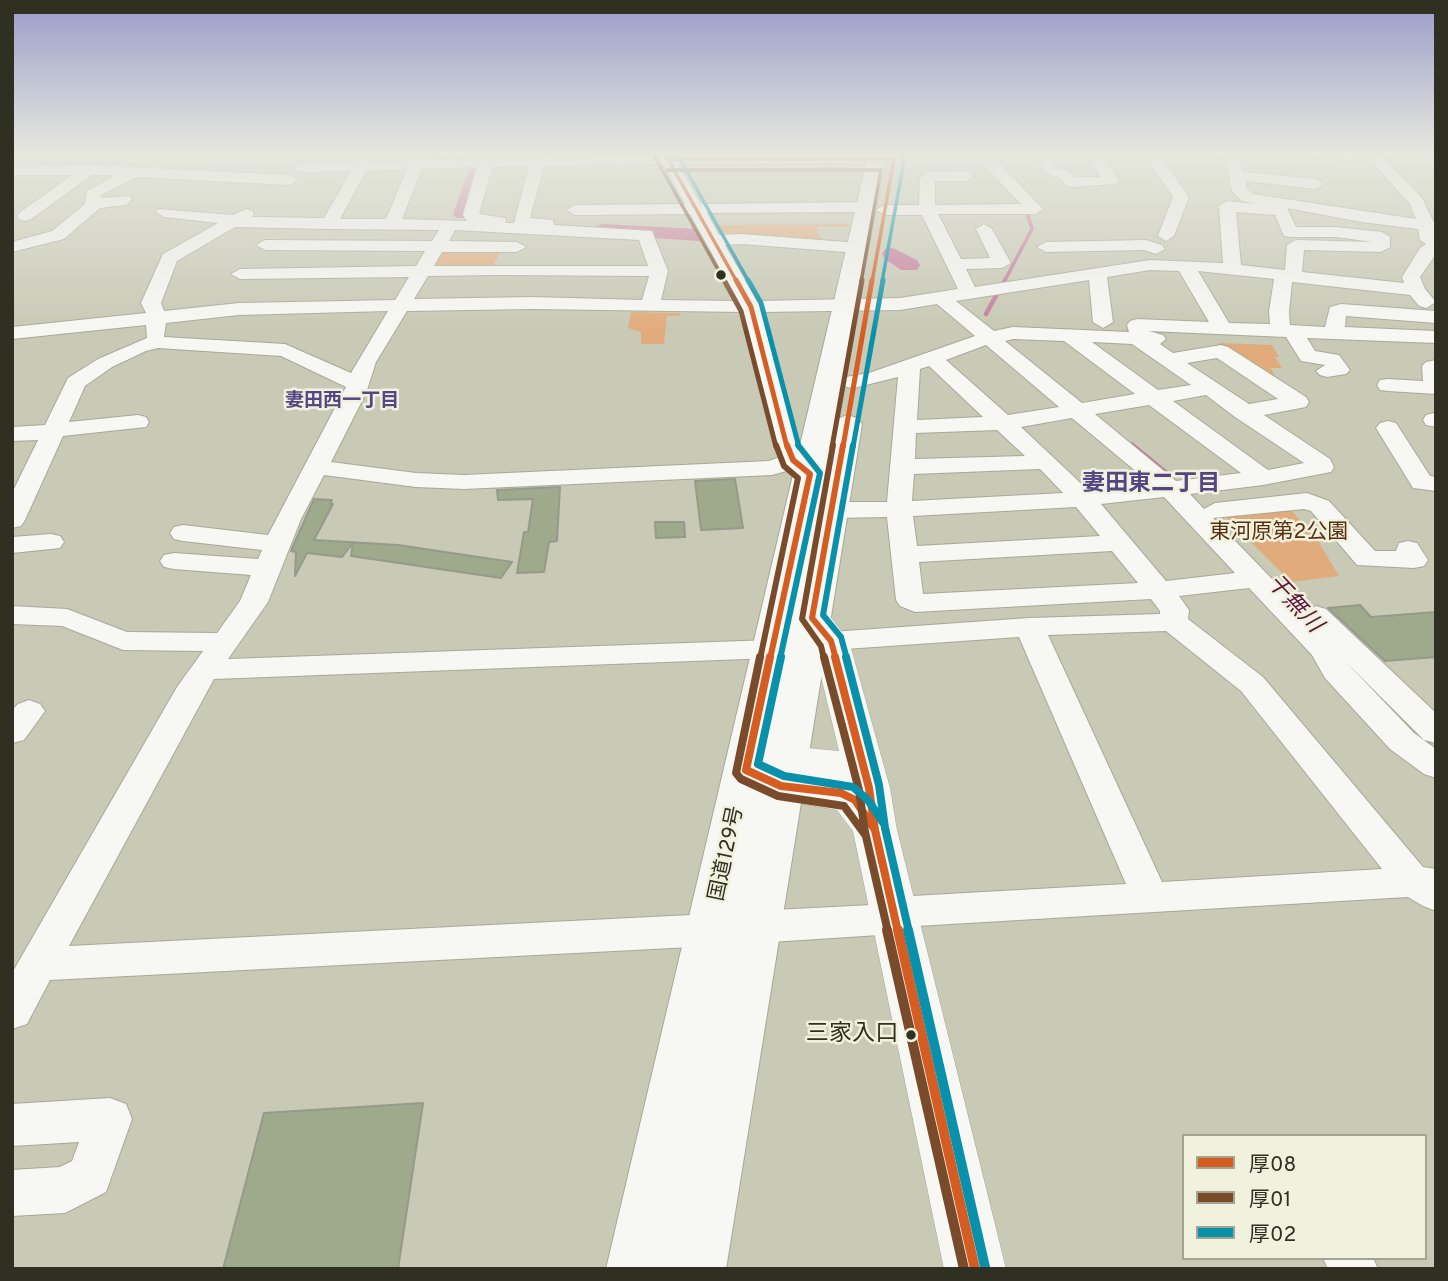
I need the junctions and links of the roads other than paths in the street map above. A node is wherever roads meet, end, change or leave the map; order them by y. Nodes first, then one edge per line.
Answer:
1 (928, 211) edge
2 (1281, 211) edge
3 (32, 212) edge
4 (86, 212) edge
5 (164, 212) dead end
6 (252, 212) edge
7 (336, 212) edge
8 (397, 212) edge
9 (467, 212) edge
10 (524, 212) edge
11 (571, 212) edge
12 (578, 212) edge
13 (697, 212) edge
14 (875, 212) edge
15 (875, 212) edge
16 (1173, 212) edge
17 (1227, 212) edge
18 (1286, 212) edge
19 (1337, 212) edge
20 (1301, 214) dead end
21 (25, 216) dead end
22 (465, 220) junction
23 (232, 221) junction
24 (521, 222) junction
25 (288, 223) junction
26 (329, 224) junction
27 (392, 224) junction
28 (1432, 226) edge
29 (655, 229) dead end
30 (936, 229) junction
31 (1096, 240) junction
32 (714, 241) junction
33 (1156, 244) junction
34 (265, 245) junction
35 (437, 246) junction
36 (1434, 246) edge
37 (12, 247) edge
38 (507, 247) junction
39 (1045, 247) dead end
40 (859, 248) junction
41 (653, 249) junction
42 (954, 264) junction
43 (1185, 265) junction
44 (1415, 267) junction
45 (1232, 269) junction
46 (496, 270) junction
47 (421, 271) junction
48 (659, 271) junction
49 (1097, 272) junction
50 (1436, 272) edge
51 (240, 274) junction
52 (1288, 276) junction
53 (1037, 282) junction
54 (1416, 290) junction
55 (955, 296) junction
56 (402, 304) junction
57 (857, 305) junction
58 (1040, 305) dead end
59 (650, 306) junction
60 (751, 307) junction
61 (239, 309) junction
62 (1436, 315) edge
63 (1103, 322) dead end
64 (1223, 328) junction
65 (1287, 331) junction
66 (12, 332) edge
67 (156, 332) junction
68 (1334, 332) junction
69 (1069, 335) junction
70 (997, 336) junction
71 (1436, 337) edge
72 (1145, 338) junction
73 (12, 342) edge
74 (1168, 360) junction
75 (921, 362) junction
76 (1335, 372) dead end
77 (1278, 374) dead end
78 (854, 382) junction
79 (357, 384) junction
80 (1209, 388) junction
81 (1291, 397) junction
82 (1153, 398) junction
83 (1086, 409) junction
84 (1243, 412) junction
85 (138, 422) dead end
86 (1002, 423) junction
87 (906, 427) junction
88 (1388, 428) dead end
89 (53, 431) junction
90 (12, 434) edge
91 (1046, 461) junction
92 (316, 467) junction
93 (801, 467) junction
94 (903, 467) junction
95 (22, 476) edge
96 (1263, 478) junction
97 (1436, 484) edge
98 (1181, 488) junction
99 (1083, 499) junction
100 (899, 509) junction
101 (831, 510) junction
102 (14, 511) edge
103 (1215, 511) junction
104 (183, 533) dead end
105 (51, 542) dead end
106 (1119, 543) junction
107 (12, 545) edge
108 (905, 555) junction
109 (272, 556) junction
110 (1414, 559) dead end
111 (174, 561) dead end
112 (1255, 579) junction
113 (1159, 590) junction
114 (12, 615) edge
115 (1173, 622) junction
116 (1028, 627) junction
117 (822, 629) junction
118 (227, 642) junction
119 (772, 649) junction
120 (203, 670) junction
121 (1436, 733) edge
122 (1436, 766) edge
123 (771, 772) junction
124 (872, 809) junction
125 (1428, 886) edge
126 (1151, 898) junction
127 (895, 919) junction
128 (733, 929) junction
129 (39, 964) junction
130 (12, 1011) edge
131 (12, 1125) edge
132 (12, 1193) edge
133 (638, 1269) edge
134 (694, 1269) edge
135 (975, 1269) edge

1 - 30 street
2 - 52 street
3 - 21 street
4 - 37 street
5 - 23 street
6 - 23 street
7 - 26 street
8 - 27 street
9 - 22 street
10 - 24 street
11 - 24 street
12 - 29 street
13 - 32 street
14 - 40 highway, 国道129号
15 - 57 highway, 国道129号
16 - 33 street
17 - 45 street
18 - 20 street
19 - 28 street
22 - 24 street
22 - 27 street
22 - 35 street
22 - 41 street
23 - 25 street
23 - 67 street
25 - 26 street
25 - 34 street
26 - 27 street
28 - 36 street
30 - 42 street
30 - 42 street
31 - 33 street
31 - 33 street
31 - 39 street
32 - 40 street
32 - 60 street
34 - 35 street
34 - 51 street
35 - 38 street
35 - 47 street
36 - 44 street
38 - 41 street
38 - 46 street
40 - 57 highway, 国道129号
41 - 48 street
42 - 55 street
43 - 45 street
43 - 49 street
43 - 64 street
44 - 50 street
44 - 54 street
45 - 52 street
46 - 47 street
46 - 48 street
47 - 51 street
47 - 56 street
48 - 59 street
49 - 53 street
49 - 63 street
51 - 61 street
52 - 54 street
52 - 65 street
53 - 55 street
53 - 58 street
54 - 62 street
55 - 57 street
55 - 70 street
56 - 59 street
56 - 61 street
56 - 79 street
57 - 60 street
57 - 78 highway, 国道129号
57 - 93 highway, 国道129号
59 - 60 street
60 - 93 street
61 - 67 street
62 - 68 street
64 - 65 street
64 - 72 street
65 - 68 street
65 - 76 street
66 - 67 street
67 - 73 street
67 - 79 street
67 - 89 street
68 - 71 street
69 - 70 street
69 - 72 street
69 - 82 street
70 - 75 street
70 - 83 street
72 - 74 street
74 - 80 street
74 - 81 street
75 - 78 street
75 - 86 street
75 - 87 street
77 - 81 street
78 - 101 highway, 国道129号
79 - 92 street
80 - 82 street
80 - 84 street
81 - 84 street
82 - 83 street
82 - 96 street
83 - 86 street
83 - 98 street
84 - 96 street
85 - 89 street
86 - 87 street
86 - 91 street
87 - 94 street
88 - 97 street
89 - 90 street
89 - 95 street
91 - 94 street
91 - 99 street
92 - 93 street
92 - 109 street
93 - 119 highway, 国道129号
94 - 100 street
95 - 102 street
96 - 98 street
98 - 99 street
98 - 103 street
98 - 112 street
99 - 100 street
99 - 106 street
100 - 101 street
100 - 108 street
101 - 117 highway, 国道129号
103 - 110 street
103 - 121 street
104 - 109 street
105 - 107 street
106 - 108 street
106 - 113 street
108 - 113 street
109 - 111 street
109 - 118 street
112 - 113 street
112 - 122 street
113 - 115 street
114 - 118 street
115 - 116 street
115 - 125 street
116 - 117 street
116 - 126 street
117 - 123 highway, 国道129号
117 - 124 main road
118 - 120 street
119 - 120 street
119 - 123 highway, 国道129号
120 - 129 street
123 - 124 main road
123 - 128 highway, 国道129号
124 - 127 main road
125 - 126 street
126 - 127 street
127 - 128 street
127 - 135 main road
128 - 129 street
128 - 133 highway, 国道129号
128 - 134 highway, 国道129号
129 - 130 street
131 - 132 street

